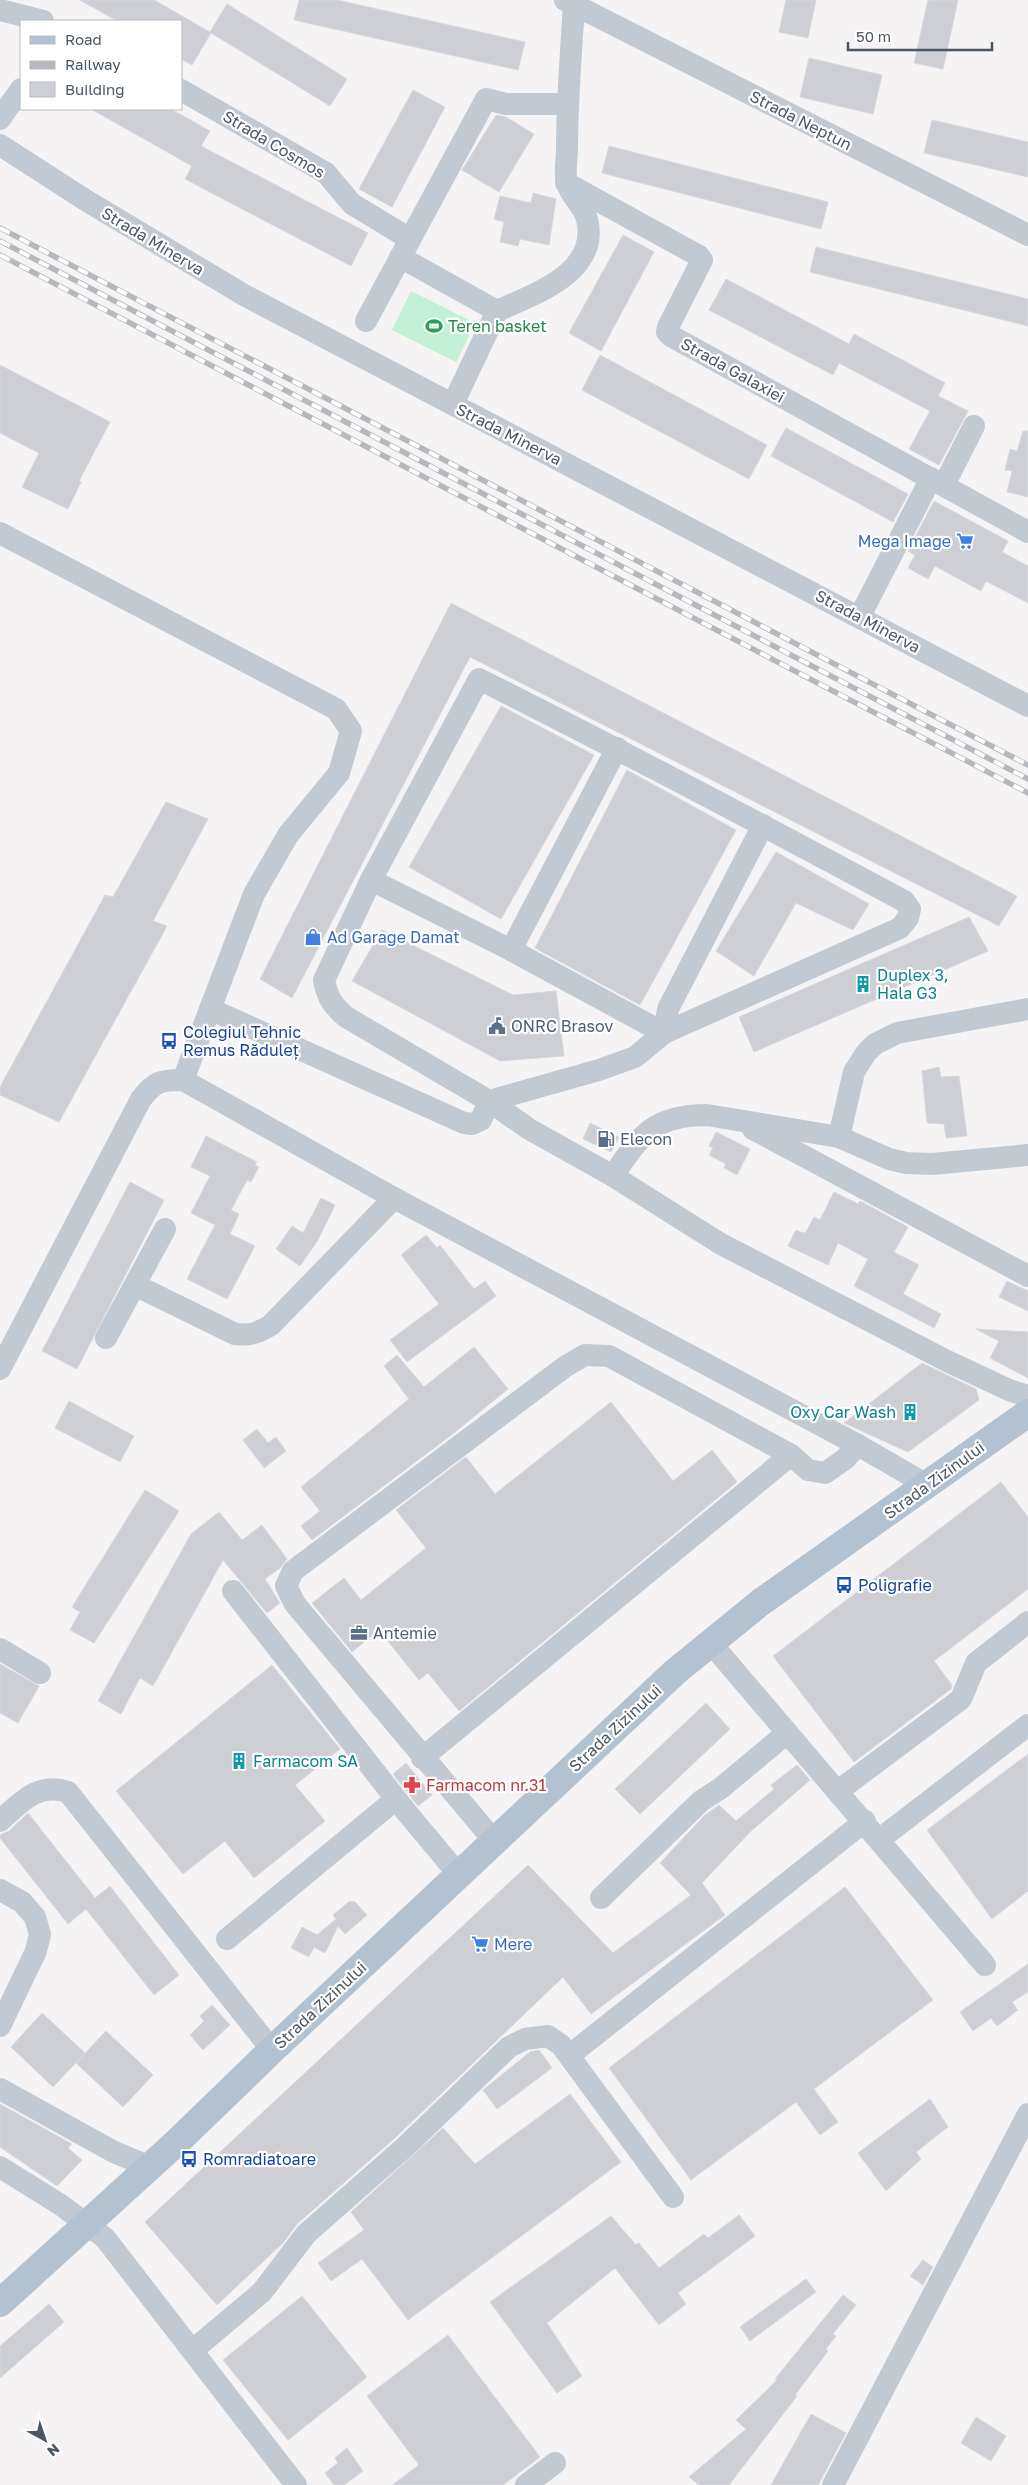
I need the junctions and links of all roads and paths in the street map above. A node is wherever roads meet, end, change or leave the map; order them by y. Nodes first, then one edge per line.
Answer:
1 (569, 2) edge
2 (0, 10) edge
3 (41, 13) edge
4 (20, 90) edge
5 (182, 91) edge
6 (567, 104) junction
7 (0, 119) edge
8 (0, 145) edge
9 (566, 183) junction
10 (1028, 235) edge
11 (405, 248) junction
12 (497, 311) junction
13 (366, 321) dead end
14 (453, 404) junction
15 (974, 426) dead end
16 (938, 481) junction
17 (1028, 532) edge
18 (0, 533) edge
19 (860, 616) junction
20 (1028, 706) edge
21 (616, 748) junction
22 (763, 825) junction
23 (371, 880) junction
24 (510, 950) junction
25 (210, 1009) junction
26 (1028, 1009) edge
27 (664, 1033) junction
28 (183, 1080) junction
29 (490, 1101) junction
30 (736, 1120) junction
31 (839, 1136) junction
32 (1028, 1155) edge
33 (613, 1176) junction
34 (394, 1198) junction
35 (165, 1229) dead end
36 (1028, 1276) edge
37 (135, 1285) junction
38 (106, 1338) dead end
39 (0, 1369) edge
40 (1028, 1396) edge
41 (1028, 1412) edge
42 (858, 1445) junction
43 (791, 1456) junction
44 (927, 1485) junction
45 (233, 1591) dead end
46 (1028, 1622) edge
47 (710, 1642) junction
48 (0, 1649) edge
49 (40, 1673) dead end
50 (1028, 1726) edge
51 (787, 1733) junction
52 (422, 1758) junction
53 (838, 1791) junction
54 (396, 1799) junction
55 (0, 1821) edge
56 (865, 1821) junction
57 (880, 1839) junction
58 (495, 1842) junction
59 (459, 1875) junction
60 (0, 1890) edge
61 (600, 1898) dead end
62 (227, 1940) dead end
63 (985, 1965) dead end
64 (0, 2026) edge
65 (272, 2050) junction
66 (570, 2055) junction
67 (0, 2089) edge
68 (1028, 2114) edge
69 (0, 2167) edge
70 (150, 2167) junction
71 (673, 2197) dead end
72 (87, 2223) junction
73 (0, 2303) edge
74 (193, 2350) junction
75 (555, 2463) dead end
76 (296, 2485) edge
77 (526, 2485) edge
78 (833, 2485) edge

1 - 6 street, Strada Neptun
1 - 10 street, Strada Neptun
2 - 3 street
4 - 7 street
5 - 11 street, Strada Cosmos
6 - 9 street, Strada Neptun
6 - 11 street
8 - 14 street, Strada Minerva
9 - 12 street
9 - 16 street, Strada Galaxiei
11 - 12 street, Strada Cosmos
11 - 13 street
12 - 14 street
14 - 19 street, Strada Minerva
15 - 16 street
16 - 17 street, Strada Galaxiei
16 - 19 street
18 - 25 street
19 - 20 street, Strada Minerva
21 - 22 street
21 - 23 street
21 - 24 street
22 - 27 street
22 - 27 street
23 - 24 street
23 - 29 street
24 - 27 street
25 - 28 street
25 - 29 street
26 - 31 street
27 - 29 street
28 - 34 street
28 - 39 street
29 - 33 street
30 - 31 street
30 - 33 street
30 - 36 street
31 - 32 street
33 - 40 street
34 - 37 street
34 - 42 street
35 - 37 street
37 - 38 street
41 - 44 main road, Strada Zizinului
42 - 43 street
42 - 44 street
43 - 52 street
43 - 52 street
44 - 47 main road, Strada Zizinului
45 - 54 street
46 - 53 street
47 - 51 street
47 - 58 main road, Strada Zizinului
48 - 49 street
50 - 57 street
51 - 53 street
51 - 61 street
52 - 58 street
53 - 56 street
54 - 59 street
54 - 62 street
55 - 65 street
56 - 57 street
56 - 66 street
57 - 63 street
58 - 59 main road, Strada Zizinului
59 - 65 main road, Strada Zizinului
60 - 64 street
65 - 70 main road, Strada Zizinului
66 - 71 street
66 - 74 street
67 - 70 street
68 - 78 street
69 - 72 street
70 - 72 main road, Strada Zizinului
72 - 73 main road, Strada Zizinului
72 - 74 street
74 - 76 street
75 - 77 street

